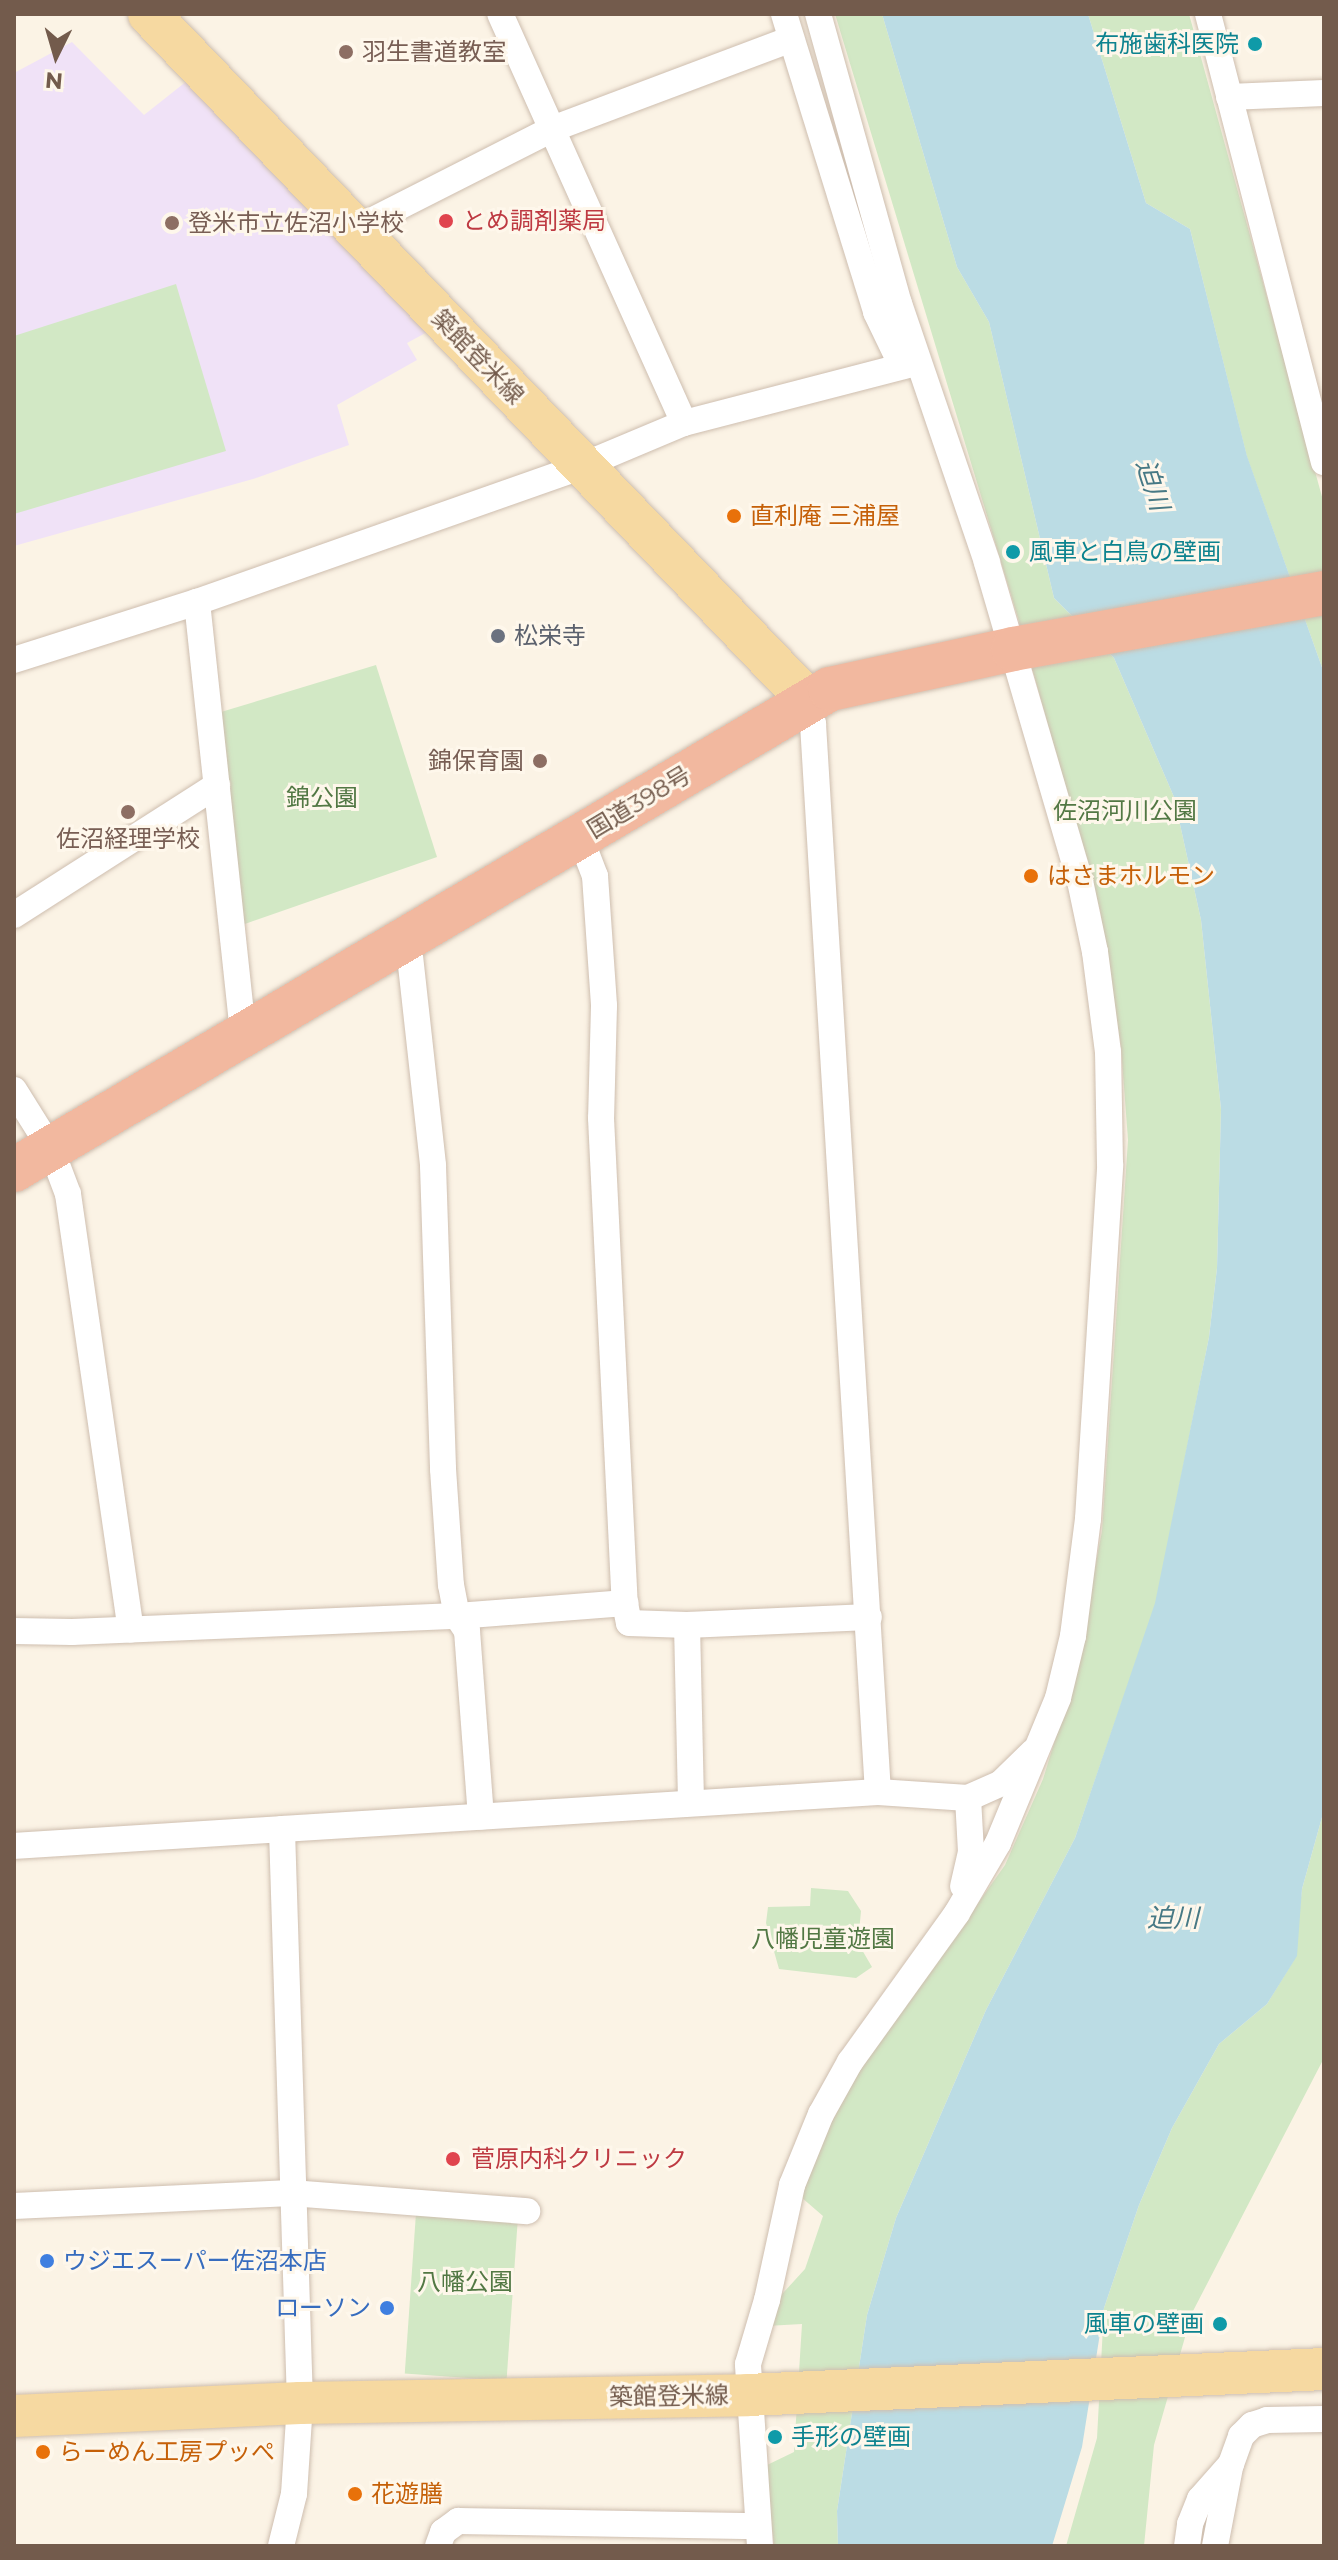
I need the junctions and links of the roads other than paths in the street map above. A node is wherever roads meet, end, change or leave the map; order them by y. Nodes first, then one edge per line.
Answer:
1 (149, 14) edge
2 (500, 14) edge
3 (818, 14) edge
4 (1208, 14) edge
5 (788, 26) edge
6 (1324, 93) edge
7 (1229, 97) junction
8 (552, 129) junction
9 (358, 231) junction
10 (911, 364) junction
11 (684, 423) junction
12 (1324, 462) edge
13 (581, 465) junction
14 (1324, 593) edge
15 (197, 602) junction
16 (1013, 649) junction
17 (14, 660) edge
18 (808, 700) junction
19 (217, 785) junction
20 (580, 837) junction
21 (14, 915) edge
22 (408, 938) junction
23 (243, 1036) junction
24 (14, 1090) edge
25 (32, 1159) edge
26 (625, 1603) junction
27 (457, 1616) junction
28 (869, 1617) junction
29 (687, 1625) junction
30 (131, 1629) junction
31 (14, 1631) edge
32 (1042, 1742) junction
33 (878, 1792) junction
34 (968, 1798) junction
35 (691, 1803) junction
36 (481, 1816) junction
37 (282, 1829) junction
38 (14, 1846) edge
39 (957, 1913) junction
40 (291, 2193) junction
41 (14, 2206) edge
42 (527, 2211) dead end
43 (1324, 2369) edge
44 (748, 2395) junction
45 (300, 2403) junction
46 (14, 2416) edge
47 (1324, 2419) edge
48 (1231, 2464) junction
49 (759, 2536) edge
50 (281, 2546) edge
51 (438, 2546) edge
52 (1187, 2546) edge
53 (1215, 2546) edge

1 - 9 main road, 築館登米線
2 - 8 street
3 - 10 street
4 - 7 street
5 - 8 street
5 - 10 street
6 - 7 street
7 - 12 street
8 - 9 street
8 - 11 street
9 - 13 main road, 築館登米線
10 - 11 street
10 - 16 street
11 - 13 street
13 - 15 street
13 - 18 main road, 築館登米線
14 - 16 highway, 国道398号
15 - 17 street
15 - 19 street
16 - 18 highway, 国道398号
16 - 32 street
18 - 20 highway, 国道398号
18 - 28 street
19 - 21 street
19 - 23 street
20 - 22 highway, 国道398号
20 - 26 street
22 - 23 highway, 国道398号
22 - 27 street
23 - 25 highway, 国道398号
24 - 25 street
25 - 30 street
26 - 27 street
26 - 29 street
27 - 30 street
27 - 36 street
28 - 29 street
28 - 33 street
29 - 35 street
30 - 31 street
32 - 34 street
32 - 39 street
33 - 34 street
33 - 35 street
34 - 39 street
35 - 36 street
36 - 37 street
37 - 38 street
37 - 40 street
39 - 44 street
40 - 41 street
40 - 42 street
40 - 45 street
43 - 44 main road, 築館登米線
44 - 45 main road, 築館登米線
44 - 49 street
45 - 46 main road, 築館登米線
45 - 50 street
47 - 48 street
48 - 52 street
48 - 53 street
49 - 51 street

